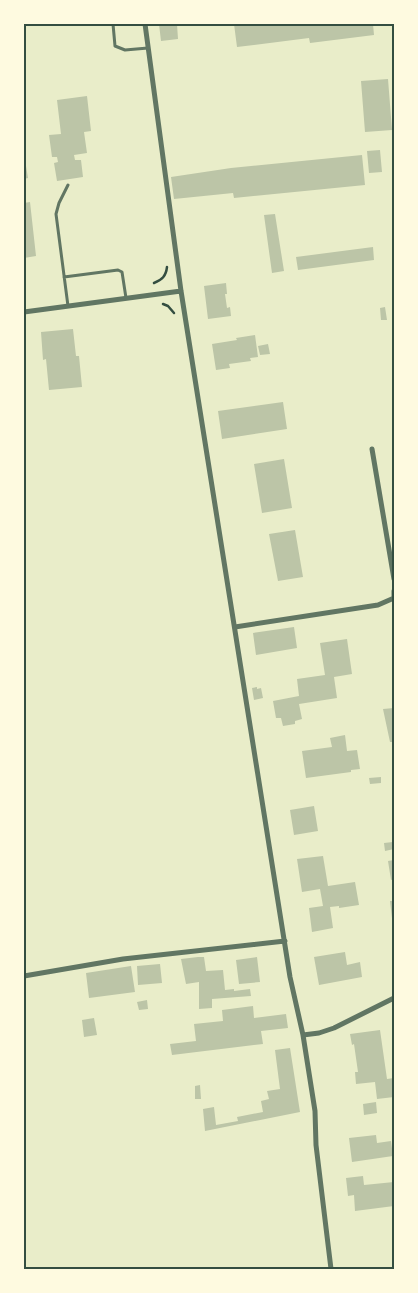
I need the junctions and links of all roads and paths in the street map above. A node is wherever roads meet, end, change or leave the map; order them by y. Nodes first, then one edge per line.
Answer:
1 (113, 24) edge
2 (145, 24) edge
3 (148, 48) junction
4 (68, 185) dead end
5 (168, 266) dead end
6 (64, 277) junction
7 (150, 284) dead end
8 (181, 291) junction
9 (126, 298) junction
10 (68, 306) junction
11 (24, 312) edge
12 (372, 449) dead end
13 (394, 579) edge
14 (394, 591) edge
15 (235, 626) junction
16 (285, 941) junction
17 (24, 976) edge
18 (394, 998) edge
19 (304, 1035) junction
20 (331, 1269) edge

1 - 3 lane
2 - 3 street
3 - 8 street
4 - 6 lane
5 - 7 path
6 - 9 lane
6 - 10 lane
8 - 9 street
8 - 15 street
9 - 10 street
10 - 11 street
12 - 13 street
14 - 15 street
15 - 16 street
16 - 17 street
16 - 19 street
18 - 19 street
19 - 20 street

